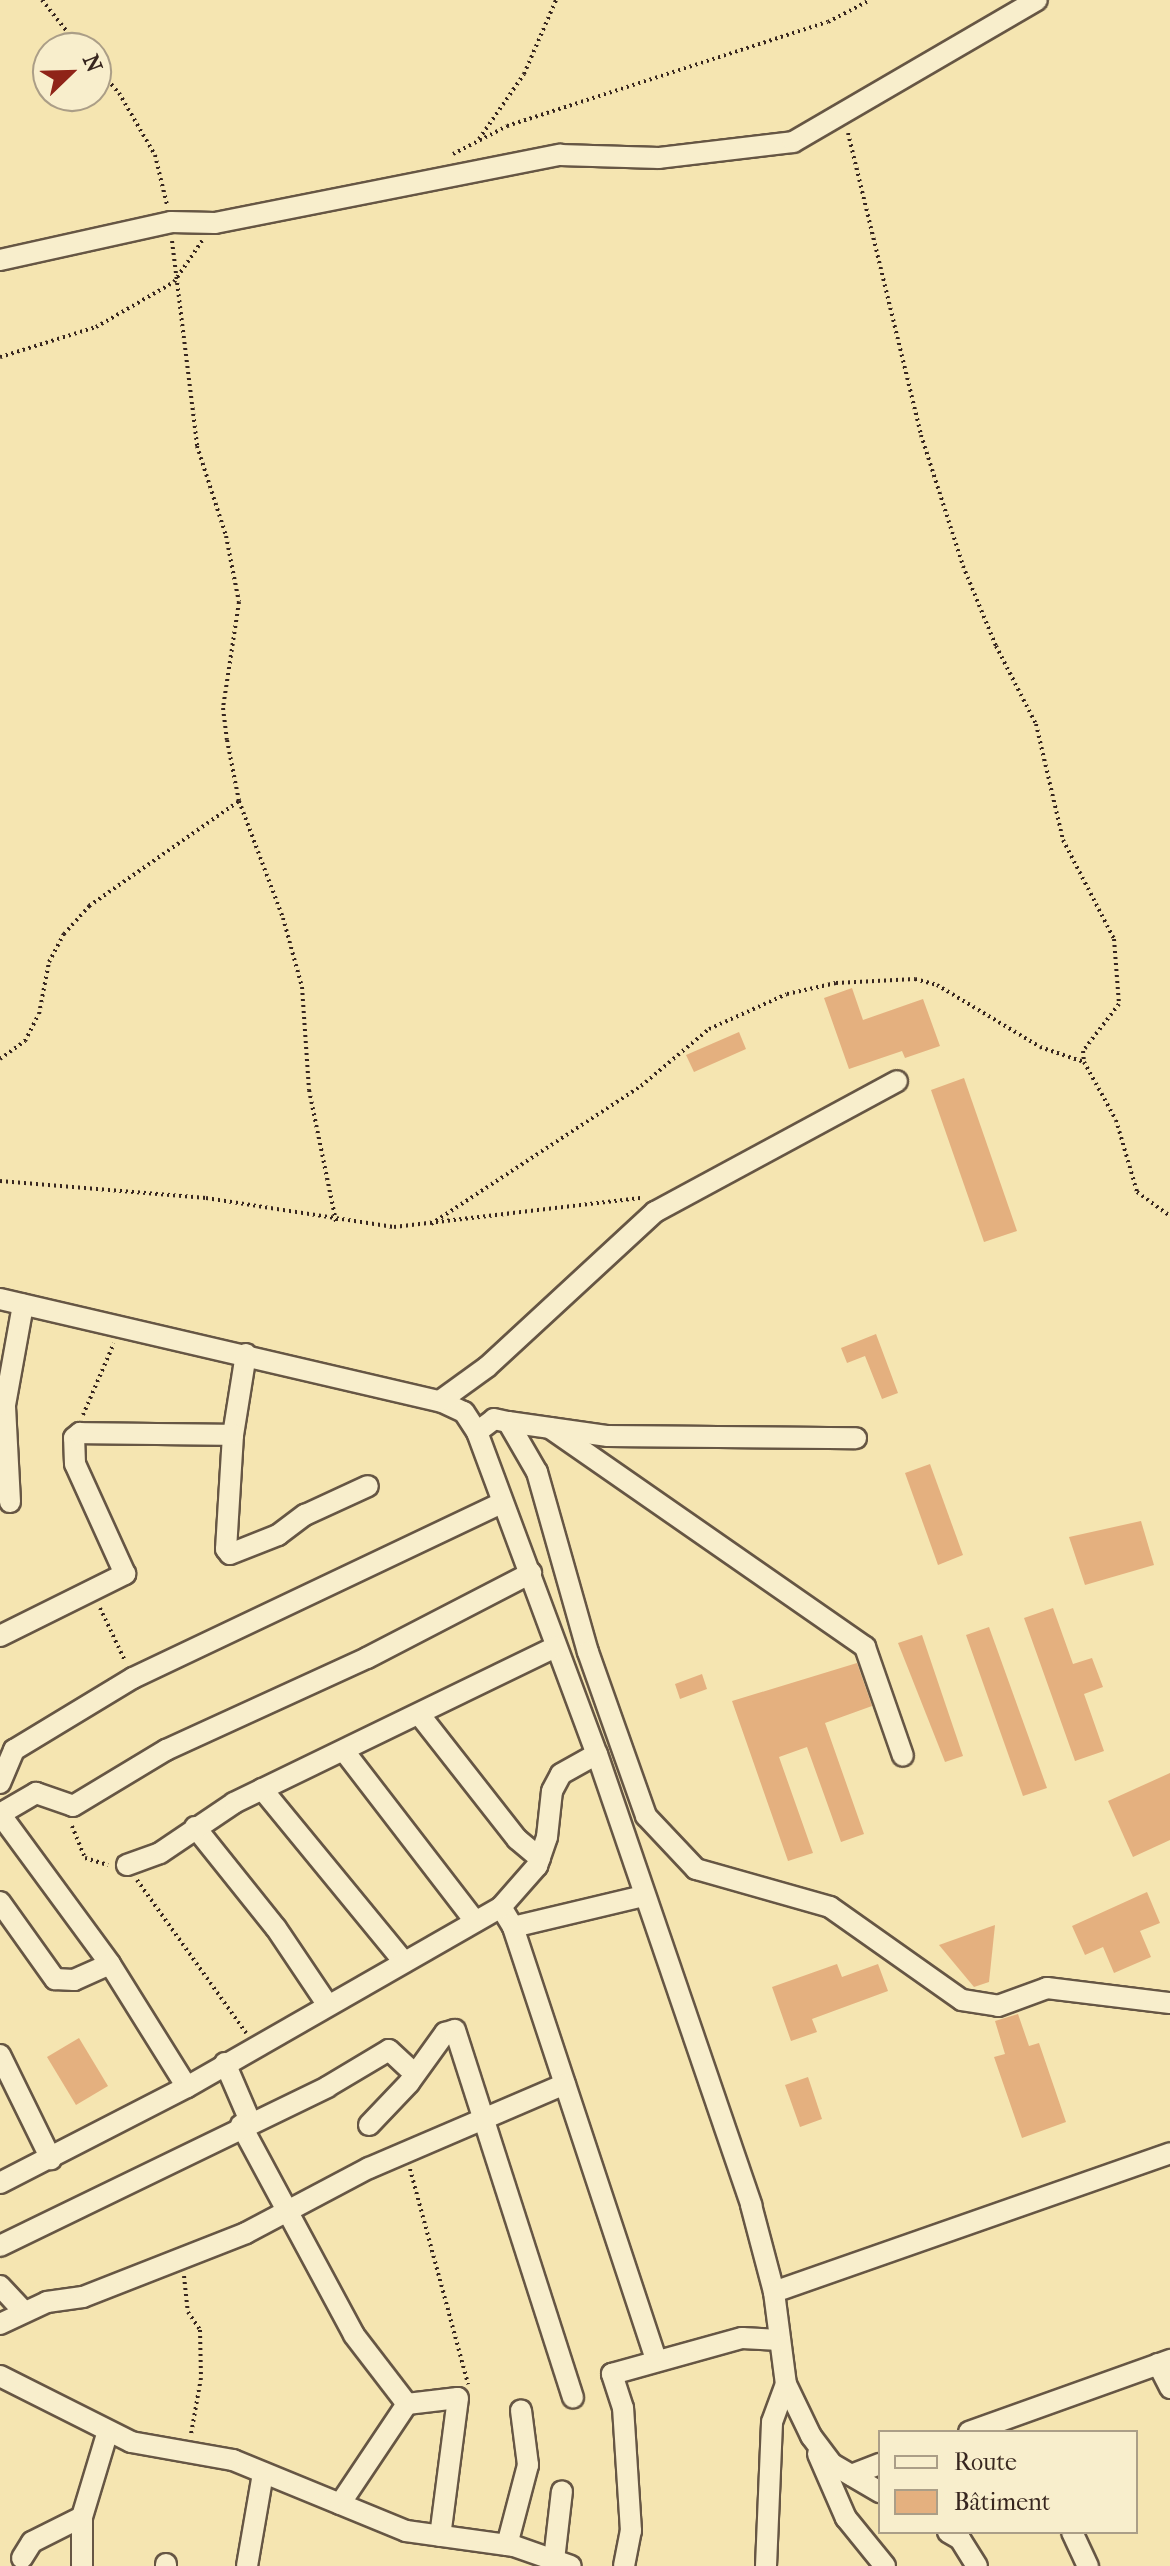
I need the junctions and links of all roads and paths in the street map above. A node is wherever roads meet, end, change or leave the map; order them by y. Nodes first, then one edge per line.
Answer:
1 (42, 0) edge
2 (556, 0) edge
3 (870, 0) edge
4 (1037, 0) edge
5 (67, 32) edge
6 (112, 85) edge
7 (843, 115) junction
8 (478, 141) junction
9 (450, 156) dead end
10 (171, 222) junction
11 (215, 223) junction
12 (0, 260) edge
13 (174, 282) junction
14 (0, 357) edge
15 (239, 801) junction
16 (0, 1059) edge
17 (1084, 1062) junction
18 (897, 1081) dead end
19 (0, 1181) edge
20 (650, 1196) dead end
21 (1170, 1216) edge
22 (336, 1222) junction
23 (431, 1224) junction
24 (0, 1299) edge
25 (23, 1305) junction
26 (122, 1329) junction
27 (246, 1354) junction
28 (440, 1401) junction
29 (2, 1404) edge
30 (508, 1422) junction
31 (550, 1428) junction
32 (477, 1432) junction
33 (80, 1433) junction
34 (233, 1435) junction
35 (856, 1438) dead end
36 (368, 1486) dead end
37 (10, 1502) dead end
38 (502, 1503) junction
39 (531, 1573) junction
40 (93, 1593) junction
41 (0, 1636) edge
42 (555, 1647) junction
43 (133, 1678) junction
44 (419, 1714) junction
45 (344, 1751) junction
46 (597, 1754) junction
47 (903, 1756) dead end
48 (0, 1783) edge
49 (262, 1789) junction
50 (65, 1808) junction
51 (0, 1814) edge
52 (195, 1827) junction
53 (540, 1858) junction
54 (127, 1865) junction
55 (643, 1896) junction
56 (0, 1902) edge
57 (501, 1907) junction
58 (475, 1921) junction
59 (513, 1927) junction
60 (404, 1962) junction
61 (110, 1964) junction
62 (1170, 2003) edge
63 (327, 2004) junction
64 (254, 2044) junction
65 (0, 2055) edge
66 (225, 2063) junction
67 (414, 2073) junction
68 (565, 2084) junction
69 (187, 2087) junction
70 (483, 2118) junction
71 (245, 2123) junction
72 (369, 2125) dead end
73 (1170, 2153) edge
74 (406, 2155) junction
75 (51, 2159) junction
76 (0, 2183) edge
77 (287, 2212) junction
78 (0, 2246) edge
79 (183, 2260) junction
80 (0, 2286) edge
81 (774, 2292) junction
82 (23, 2311) junction
83 (0, 2324) edge
84 (780, 2340) junction
85 (656, 2360) junction
86 (1164, 2362) edge
87 (0, 2376) edge
88 (786, 2384) junction
89 (1170, 2388) edge
90 (573, 2397) dead end
91 (458, 2398) junction
92 (407, 2404) junction
93 (521, 2410) dead end
94 (1021, 2424) edge
95 (982, 2430) edge
96 (107, 2434) junction
97 (811, 2436) junction
98 (186, 2452) junction
99 (878, 2465) edge
100 (263, 2473) junction
101 (851, 2475) junction
102 (562, 2491) dead end
103 (878, 2491) edge
104 (340, 2504) junction
105 (82, 2517) junction
106 (951, 2534) edge
107 (1073, 2534) edge
108 (440, 2536) junction
109 (507, 2545) junction
110 (22, 2558) dead end
111 (563, 2563) edge
112 (82, 2566) edge
113 (247, 2566) edge
114 (624, 2566) edge
115 (766, 2566) edge
116 (885, 2566) edge
117 (977, 2566) edge
118 (1088, 2566) edge

1 - 5 path
2 - 8 path
3 - 8 path
4 - 7 street
6 - 10 path
7 - 11 street
7 - 17 path
8 - 9 path
10 - 11 street
10 - 12 street
10 - 13 path
11 - 13 path
13 - 14 path
13 - 15 path
15 - 16 path
15 - 22 path
17 - 21 path
17 - 23 path
18 - 28 street
19 - 22 path
20 - 23 path
22 - 23 path
24 - 25 street
25 - 26 street
25 - 29 street
26 - 27 street
26 - 33 path
27 - 28 street
27 - 34 street
28 - 32 street
29 - 37 street
30 - 31 street
30 - 32 street
30 - 62 street
31 - 35 street
31 - 47 street
32 - 38 street
33 - 34 street
33 - 40 street
34 - 36 street
38 - 39 street
38 - 43 street
39 - 42 street
39 - 50 street
40 - 41 street
40 - 43 path
42 - 44 street
42 - 46 street
43 - 48 street
44 - 45 street
44 - 53 street
45 - 49 street
45 - 58 street
46 - 53 street
46 - 55 street
49 - 52 street
49 - 60 street
50 - 51 street
50 - 54 path
51 - 61 street
52 - 54 street
52 - 63 street
53 - 57 street
54 - 64 path
55 - 59 street
55 - 81 street
56 - 61 street
57 - 58 street
57 - 59 street
58 - 60 street
59 - 68 street
60 - 63 street
61 - 69 street
63 - 64 street
64 - 66 street
65 - 75 street
66 - 69 street
66 - 71 street
67 - 70 street
67 - 71 street
67 - 72 street
68 - 70 street
68 - 85 street
69 - 75 street
70 - 74 street
70 - 90 street
71 - 77 street
71 - 78 street
73 - 81 street
74 - 77 street
74 - 91 path
75 - 76 street
77 - 79 street
77 - 92 street
79 - 82 street
79 - 98 path
80 - 82 street
81 - 84 street
82 - 83 street
84 - 85 street
84 - 88 street
85 - 114 street
86 - 89 street
86 - 94 street
87 - 96 street
88 - 97 street
88 - 115 street
91 - 92 street
91 - 108 street
92 - 104 street
93 - 109 street
94 - 95 street
96 - 98 street
96 - 105 street
97 - 101 street
97 - 116 street
98 - 100 street
99 - 101 street
100 - 104 street
100 - 113 street
101 - 103 street
102 - 111 street
104 - 108 street
105 - 110 street
105 - 112 street
106 - 117 street
107 - 118 street
108 - 109 street
109 - 111 street

